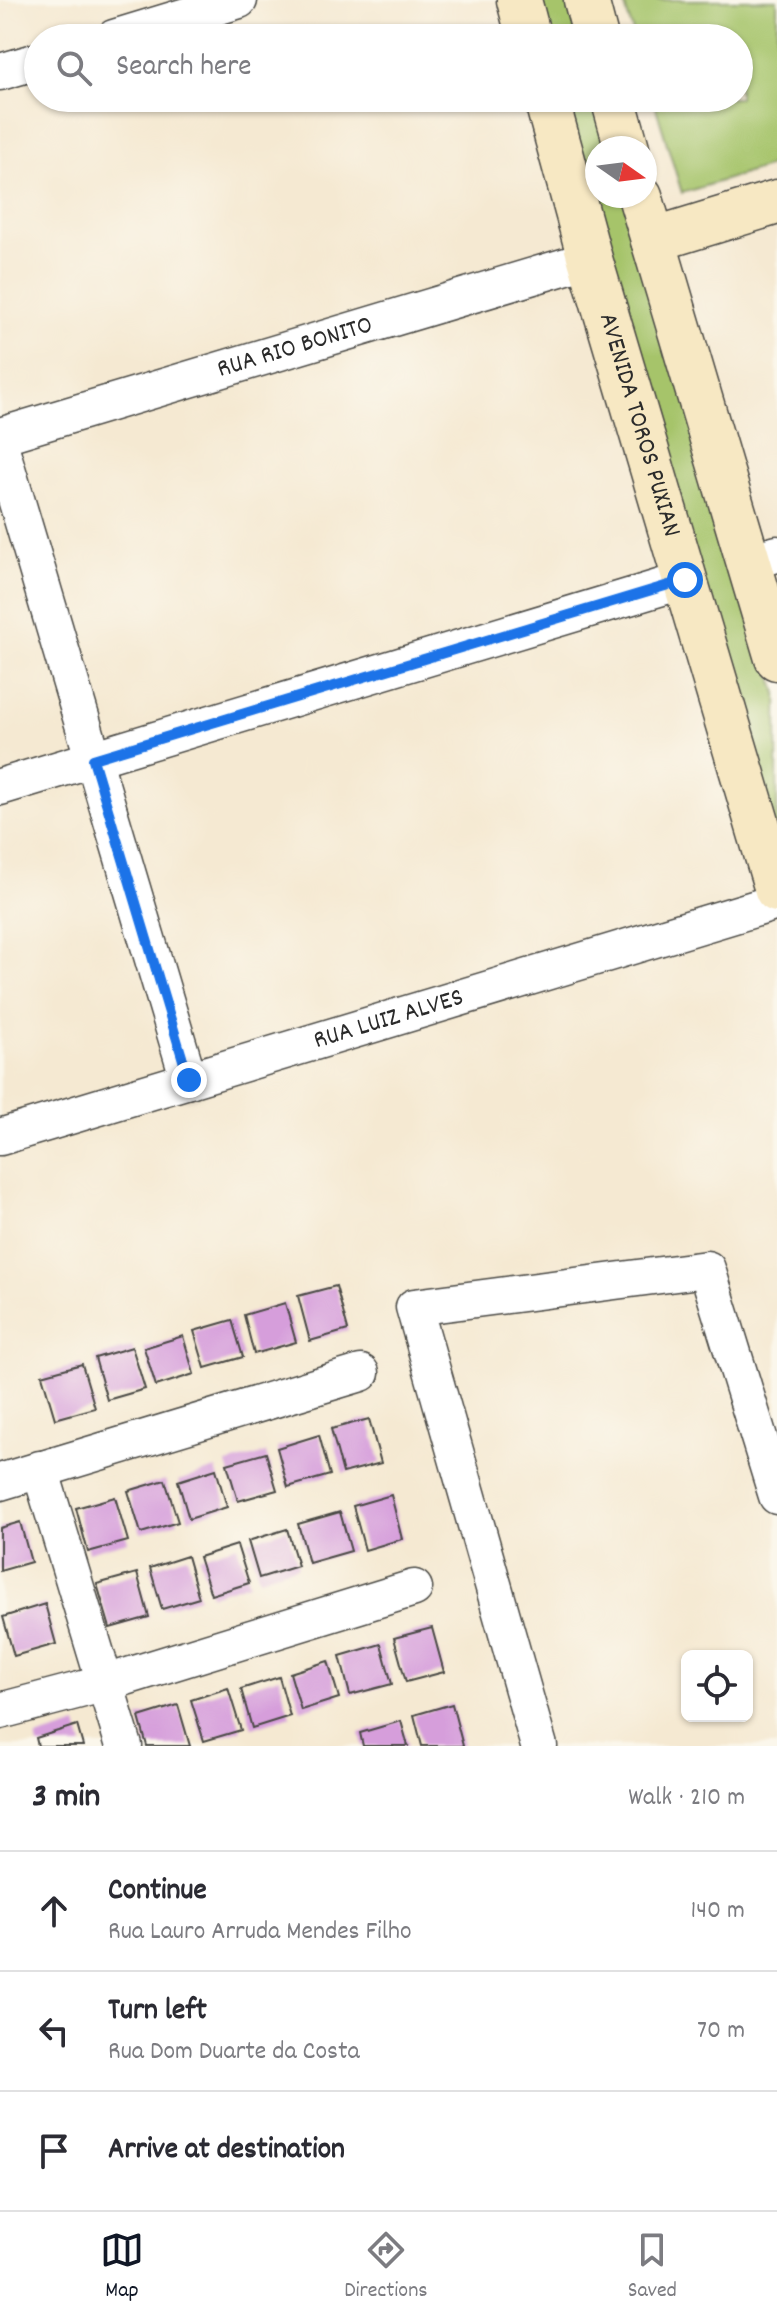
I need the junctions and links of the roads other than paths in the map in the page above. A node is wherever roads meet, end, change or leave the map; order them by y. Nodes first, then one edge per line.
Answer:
1 (239, 0) edge
2 (519, 0) edge
3 (586, 0) edge
4 (160, 24) edge
5 (525, 24) edge
6 (592, 24) edge
7 (24, 65) edge
8 (0, 72) edge
9 (550, 112) edge
10 (617, 112) edge
11 (624, 136) edge
12 (777, 202) edge
13 (644, 208) edge
14 (653, 240) junction
15 (590, 259) junction
16 (0, 436) edge
17 (0, 445) edge
18 (763, 558) edge
19 (685, 580) junction
20 (777, 658) edge
21 (93, 759) junction
22 (0, 787) edge
23 (777, 890) edge
24 (777, 902) edge
25 (189, 1080) junction
26 (0, 1137) edge
27 (361, 1373) dead end
28 (40, 1469) junction
29 (0, 1482) edge
30 (777, 1496) edge
31 (414, 1588) dead end
32 (106, 1683) junction
33 (0, 1711) edge
34 (124, 1746) edge
35 (539, 1746) edge

1 - 4 street
2 - 5 main road
3 - 6 main road
7 - 8 street
9 - 15 main road, AVENIDA TOROS PUXIAN
10 - 11 main road
12 - 14 main road
13 - 14 main road
14 - 18 main road
15 - 16 street, RUA RIO BONITO
15 - 19 main road, AVENIDA TOROS PUXIAN
17 - 21 street
18 - 20 main road
19 - 21 street
19 - 23 main road, AVENIDA TOROS PUXIAN
21 - 22 street
21 - 25 street
24 - 25 street, RUA LUIZ ALVES
25 - 26 street, RUA LUIZ ALVES
27 - 28 street
28 - 29 street
28 - 32 street
30 - 35 street
31 - 32 street
32 - 33 street
32 - 34 street

